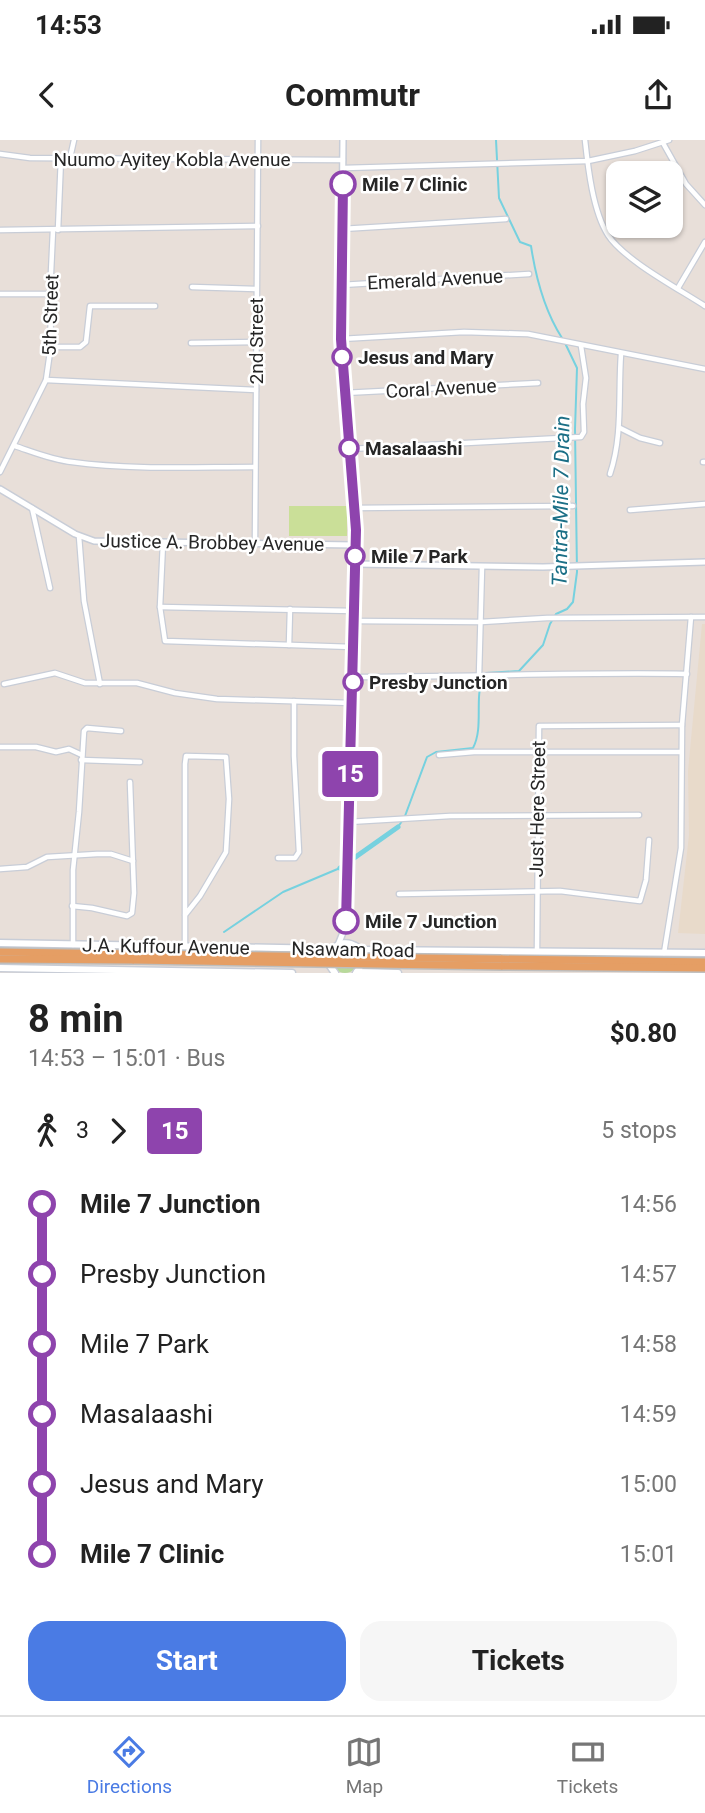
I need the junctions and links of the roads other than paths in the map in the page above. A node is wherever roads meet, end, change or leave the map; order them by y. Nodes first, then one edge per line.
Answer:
1 (74, 140) edge
2 (258, 140) edge
3 (343, 140) edge
4 (586, 140) edge
5 (666, 141) edge
6 (0, 154) edge
7 (61, 158) junction
8 (70, 158) junction
9 (258, 159) junction
10 (343, 160) junction
11 (588, 161) junction
12 (344, 168) junction
13 (705, 205) edge
14 (506, 219) dead end
15 (258, 226) junction
16 (341, 229) junction
17 (0, 230) edge
18 (56, 230) junction
19 (705, 242) edge
20 (529, 274) dead end
21 (340, 285) junction
22 (192, 287) dead end
23 (678, 288) junction
24 (256, 289) junction
25 (50, 293) junction
26 (0, 295) edge
27 (155, 306) dead end
28 (705, 306) edge
29 (341, 339) junction
30 (256, 342) junction
31 (191, 343) dead end
32 (581, 346) junction
33 (50, 347) junction
34 (621, 354) junction
35 (705, 369) edge
36 (46, 380) junction
37 (538, 383) dead end
38 (256, 390) junction
39 (344, 393) junction
40 (620, 428) junction
41 (660, 443) dead end
42 (15, 446) junction
43 (349, 449) junction
44 (255, 467) junction
45 (0, 472) edge
46 (610, 474) dead end
47 (0, 489) edge
48 (705, 504) edge
49 (573, 506) dead end
50 (32, 507) junction
51 (353, 508) junction
52 (630, 510) dead end
53 (79, 536) junction
54 (163, 542) junction
55 (255, 542) junction
56 (355, 545) junction
57 (705, 562) edge
58 (355, 564) junction
59 (482, 567) junction
60 (50, 588) dead end
61 (160, 607) junction
62 (290, 610) junction
63 (354, 611) junction
64 (691, 617) junction
65 (705, 617) edge
66 (354, 621) junction
67 (481, 622) junction
68 (289, 645) junction
69 (353, 647) junction
70 (687, 674) junction
71 (480, 676) junction
72 (353, 677) junction
73 (4, 684) dead end
74 (100, 684) junction
75 (294, 701) junction
76 (352, 703) junction
77 (682, 725) junction
78 (121, 731) dead end
79 (0, 747) edge
80 (538, 752) junction
81 (681, 752) junction
82 (439, 755) dead end
83 (82, 758) junction
84 (140, 762) dead end
85 (130, 782) dead end
86 (639, 815) dead end
87 (537, 817) junction
88 (348, 822) junction
89 (649, 840) dead end
90 (74, 856) junction
91 (278, 858) dead end
92 (132, 861) junction
93 (0, 869) edge
94 (536, 891) junction
95 (399, 894) dead end
96 (72, 906) junction
97 (185, 915) junction
98 (346, 925) junction
99 (0, 943) edge
100 (353, 944) junction
101 (73, 945) junction
102 (185, 946) junction
103 (335, 947) junction
104 (360, 950) junction
105 (537, 951) junction
106 (0, 953) edge
107 (664, 953) junction
108 (705, 953) edge
109 (134, 957) junction
110 (0, 959) edge
111 (501, 962) junction
112 (705, 962) edge
113 (0, 968) edge
114 (705, 968) edge
115 (243, 973) edge
116 (292, 973) edge
117 (335, 973) edge
118 (357, 973) edge
119 (398, 973) edge

1 - 8 street
2 - 9 street, 2nd Street
3 - 10 street
4 - 11 street
5 - 11 street
5 - 13 street
6 - 7 street, Nuumo Ayitey Kobla Avenue
7 - 8 street, Nuumo Ayitey Kobla Avenue
7 - 18 street, 5th Street
8 - 9 street, Nuumo Ayitey Kobla Avenue
9 - 10 street, Nuumo Ayitey Kobla Avenue
9 - 15 street, 2nd Street
10 - 12 street
11 - 12 street
11 - 23 street
12 - 16 street
14 - 16 street
15 - 18 street
15 - 24 street, 2nd Street
16 - 21 street
17 - 18 street
18 - 25 street, 5th Street
19 - 23 street
20 - 21 street, Emerald Avenue
21 - 29 street
22 - 24 street
23 - 28 street
24 - 30 street, 2nd Street
25 - 26 street
25 - 33 street, 5th Street
27 - 33 street
29 - 32 street
29 - 39 street
30 - 31 street
30 - 38 street, 2nd Street
32 - 34 street
32 - 43 street
33 - 36 street, 5th Street
34 - 35 street
34 - 40 street
36 - 38 street
36 - 42 street, 5th Street
37 - 39 street, Coral Avenue
38 - 44 street, 2nd Street
39 - 43 street
40 - 41 street
40 - 46 street
42 - 44 street
42 - 45 street, 5th Street
43 - 51 street
44 - 55 street, 2nd Street
47 - 50 street, Justice A. Brobbey Avenue
48 - 52 street
49 - 51 street
50 - 53 street, Justice A. Brobbey Avenue
50 - 60 street
51 - 56 street
53 - 54 street, Justice A. Brobbey Avenue
53 - 74 street
54 - 55 street, Justice A. Brobbey Avenue
54 - 61 street
55 - 56 street, Justice A. Brobbey Avenue
56 - 58 street
57 - 59 street
58 - 59 street
58 - 63 street
59 - 67 street
61 - 62 street
61 - 68 street
62 - 63 street
62 - 68 street
63 - 66 street
64 - 65 street
64 - 67 street
64 - 70 street
66 - 67 street
66 - 69 street
67 - 71 street
68 - 69 street
69 - 72 street
70 - 71 street
70 - 77 street
71 - 72 street
72 - 76 street
73 - 74 street
74 - 75 street
75 - 76 street
75 - 91 street
76 - 88 street
77 - 80 street, Just Here Street
77 - 81 street
78 - 83 street
79 - 83 street
80 - 81 street
80 - 82 street
80 - 87 street, Just Here Street
81 - 107 street
83 - 84 street
83 - 90 street
85 - 92 street
86 - 87 street
87 - 88 street
87 - 94 street, Just Here Street
88 - 98 street
89 - 94 street
90 - 92 street
90 - 93 street
90 - 96 street
92 - 96 street
94 - 95 street
94 - 105 street, Just Here Street
96 - 101 street
97 - 97 street
97 - 102 street
98 - 100 street
98 - 103 street
99 - 101 main road, J.A. Kuffour Avenue
100 - 103 main road, J.A. Kuffour Avenue
100 - 104 main road
101 - 102 main road, J.A. Kuffour Avenue
102 - 103 main road, J.A. Kuffour Avenue
103 - 117 main road
104 - 105 main road
104 - 118 main road
105 - 107 main road
106 - 109 highway, Nsawam Road
107 - 108 main road
109 - 110 highway, Nsawam Road
109 - 111 highway, Nsawam Road, bridge
111 - 112 highway, Nsawam Road
111 - 114 highway, Nsawam Road
113 - 115 main road, J.A. Kuffour Avenue
115 - 116 main road, J.A. Kuffour Avenue
118 - 119 main road

